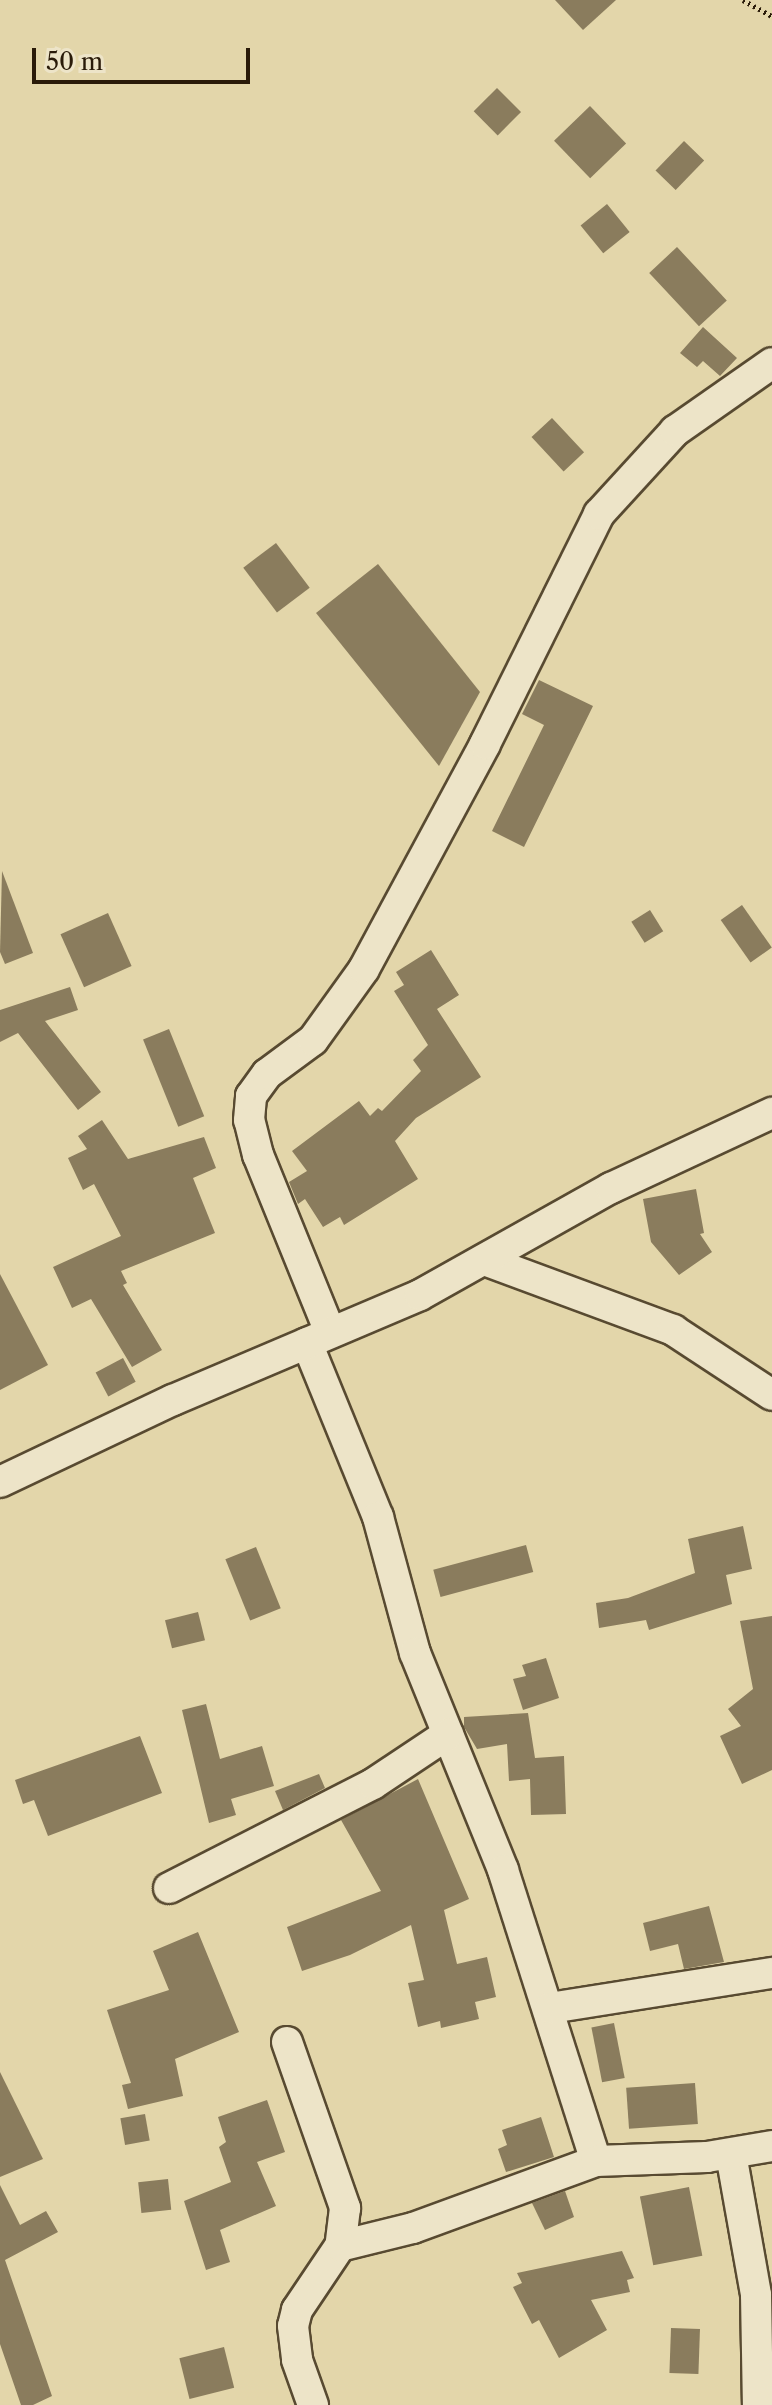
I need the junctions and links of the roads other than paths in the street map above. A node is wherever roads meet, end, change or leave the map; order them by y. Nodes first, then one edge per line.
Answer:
1 (772, 363) edge
2 (772, 1113) edge
3 (484, 1260) junction
4 (319, 1338) junction
5 (772, 1395) edge
6 (3, 1473) edge
7 (448, 1734) junction
8 (169, 1888) dead end
9 (772, 1973) edge
10 (550, 2008) junction
11 (287, 2042) dead end
12 (772, 2146) edge
13 (731, 2154) junction
14 (596, 2161) junction
15 (340, 2246) junction
16 (313, 2405) edge
17 (758, 2405) edge

1 - 4 street
2 - 3 street
3 - 4 street
3 - 5 street
4 - 6 street
4 - 7 street
7 - 8 street
7 - 10 street
9 - 10 street
10 - 14 street
11 - 15 street
12 - 13 street
13 - 14 street
13 - 17 street
14 - 15 street
15 - 16 street

